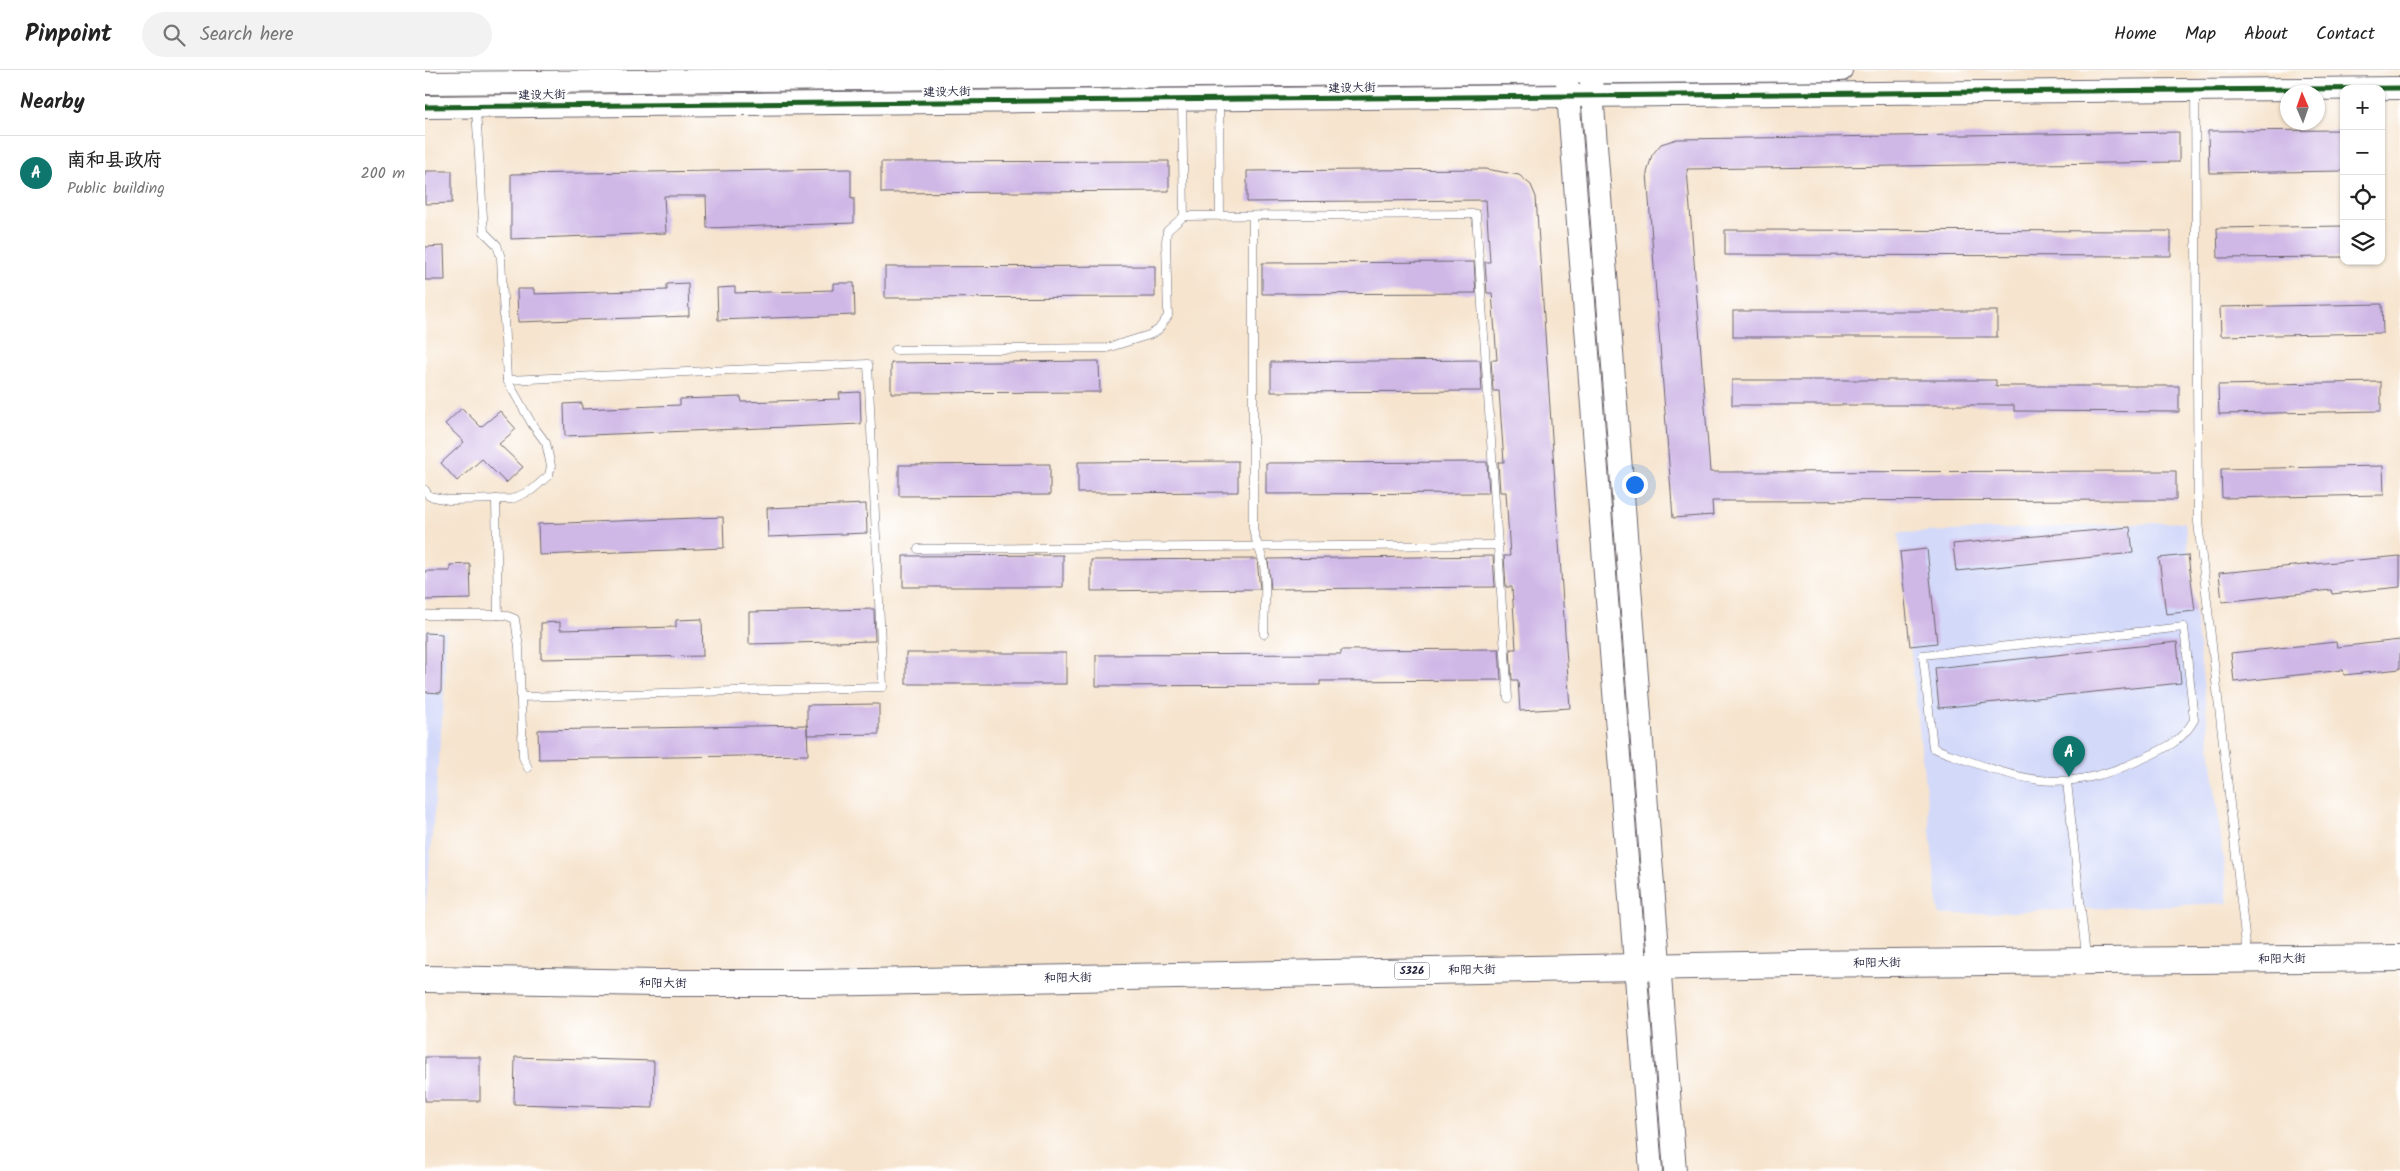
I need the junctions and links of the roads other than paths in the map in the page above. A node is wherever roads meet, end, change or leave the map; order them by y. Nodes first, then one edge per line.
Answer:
1 (1841, 70) edge
2 (1566, 71) edge
3 (1590, 71) edge
4 (425, 84) edge
5 (2400, 88) edge
6 (2195, 90) junction
7 (1568, 96) junction
8 (1592, 96) junction
9 (1182, 99) junction
10 (1219, 99) junction
11 (475, 106) junction
12 (425, 107) edge
13 (1184, 216) junction
14 (1220, 216) junction
15 (1253, 216) junction
16 (895, 350) dead end
17 (507, 380) junction
18 (425, 490) edge
19 (496, 499) junction
20 (1498, 545) junction
21 (1257, 546) junction
22 (918, 549) dead end
23 (425, 615) edge
24 (499, 615) junction
25 (1264, 634) dead end
26 (521, 697) junction
27 (1508, 698) dead end
28 (528, 768) dead end
29 (2067, 782) junction
30 (2400, 943) edge
31 (2246, 945) junction
32 (2086, 954) junction
33 (2400, 958) edge
34 (1647, 960) junction
35 (425, 964) edge
36 (425, 979) edge
37 (1651, 1171) edge
38 (1675, 1171) edge

1 - 3 street, 建设大街
2 - 3 street, 建设大街
2 - 4 street, 建设大街
2 - 7 street
3 - 8 street
5 - 6 street, 建设大街
6 - 8 street, 建设大街
6 - 31 lane
7 - 8 street, 建设大街
7 - 10 street, 建设大街
7 - 34 street
8 - 34 street
9 - 10 street, 建设大街
9 - 11 street, 建设大街
9 - 13 lane
10 - 14 lane
11 - 12 street, 建设大街
11 - 17 lane
13 - 14 lane
13 - 16 lane
14 - 15 lane
15 - 20 lane
15 - 21 lane
17 - 19 lane
17 - 26 lane
18 - 19 lane
19 - 24 lane
20 - 21 lane
20 - 27 lane
21 - 22 lane
21 - 25 lane
23 - 24 lane
24 - 26 lane
26 - 28 lane
29 - 29 lane
29 - 32 lane
30 - 31 main road, 和阳大街 / S326
31 - 32 main road, 和阳大街 / S326
32 - 33 main road, 和阳大街 / S326
32 - 34 main road, 和阳大街 / S326
34 - 35 main road, 和阳大街 / S326
34 - 36 main road, 和阳大街 / S326
34 - 37 street
34 - 38 street

